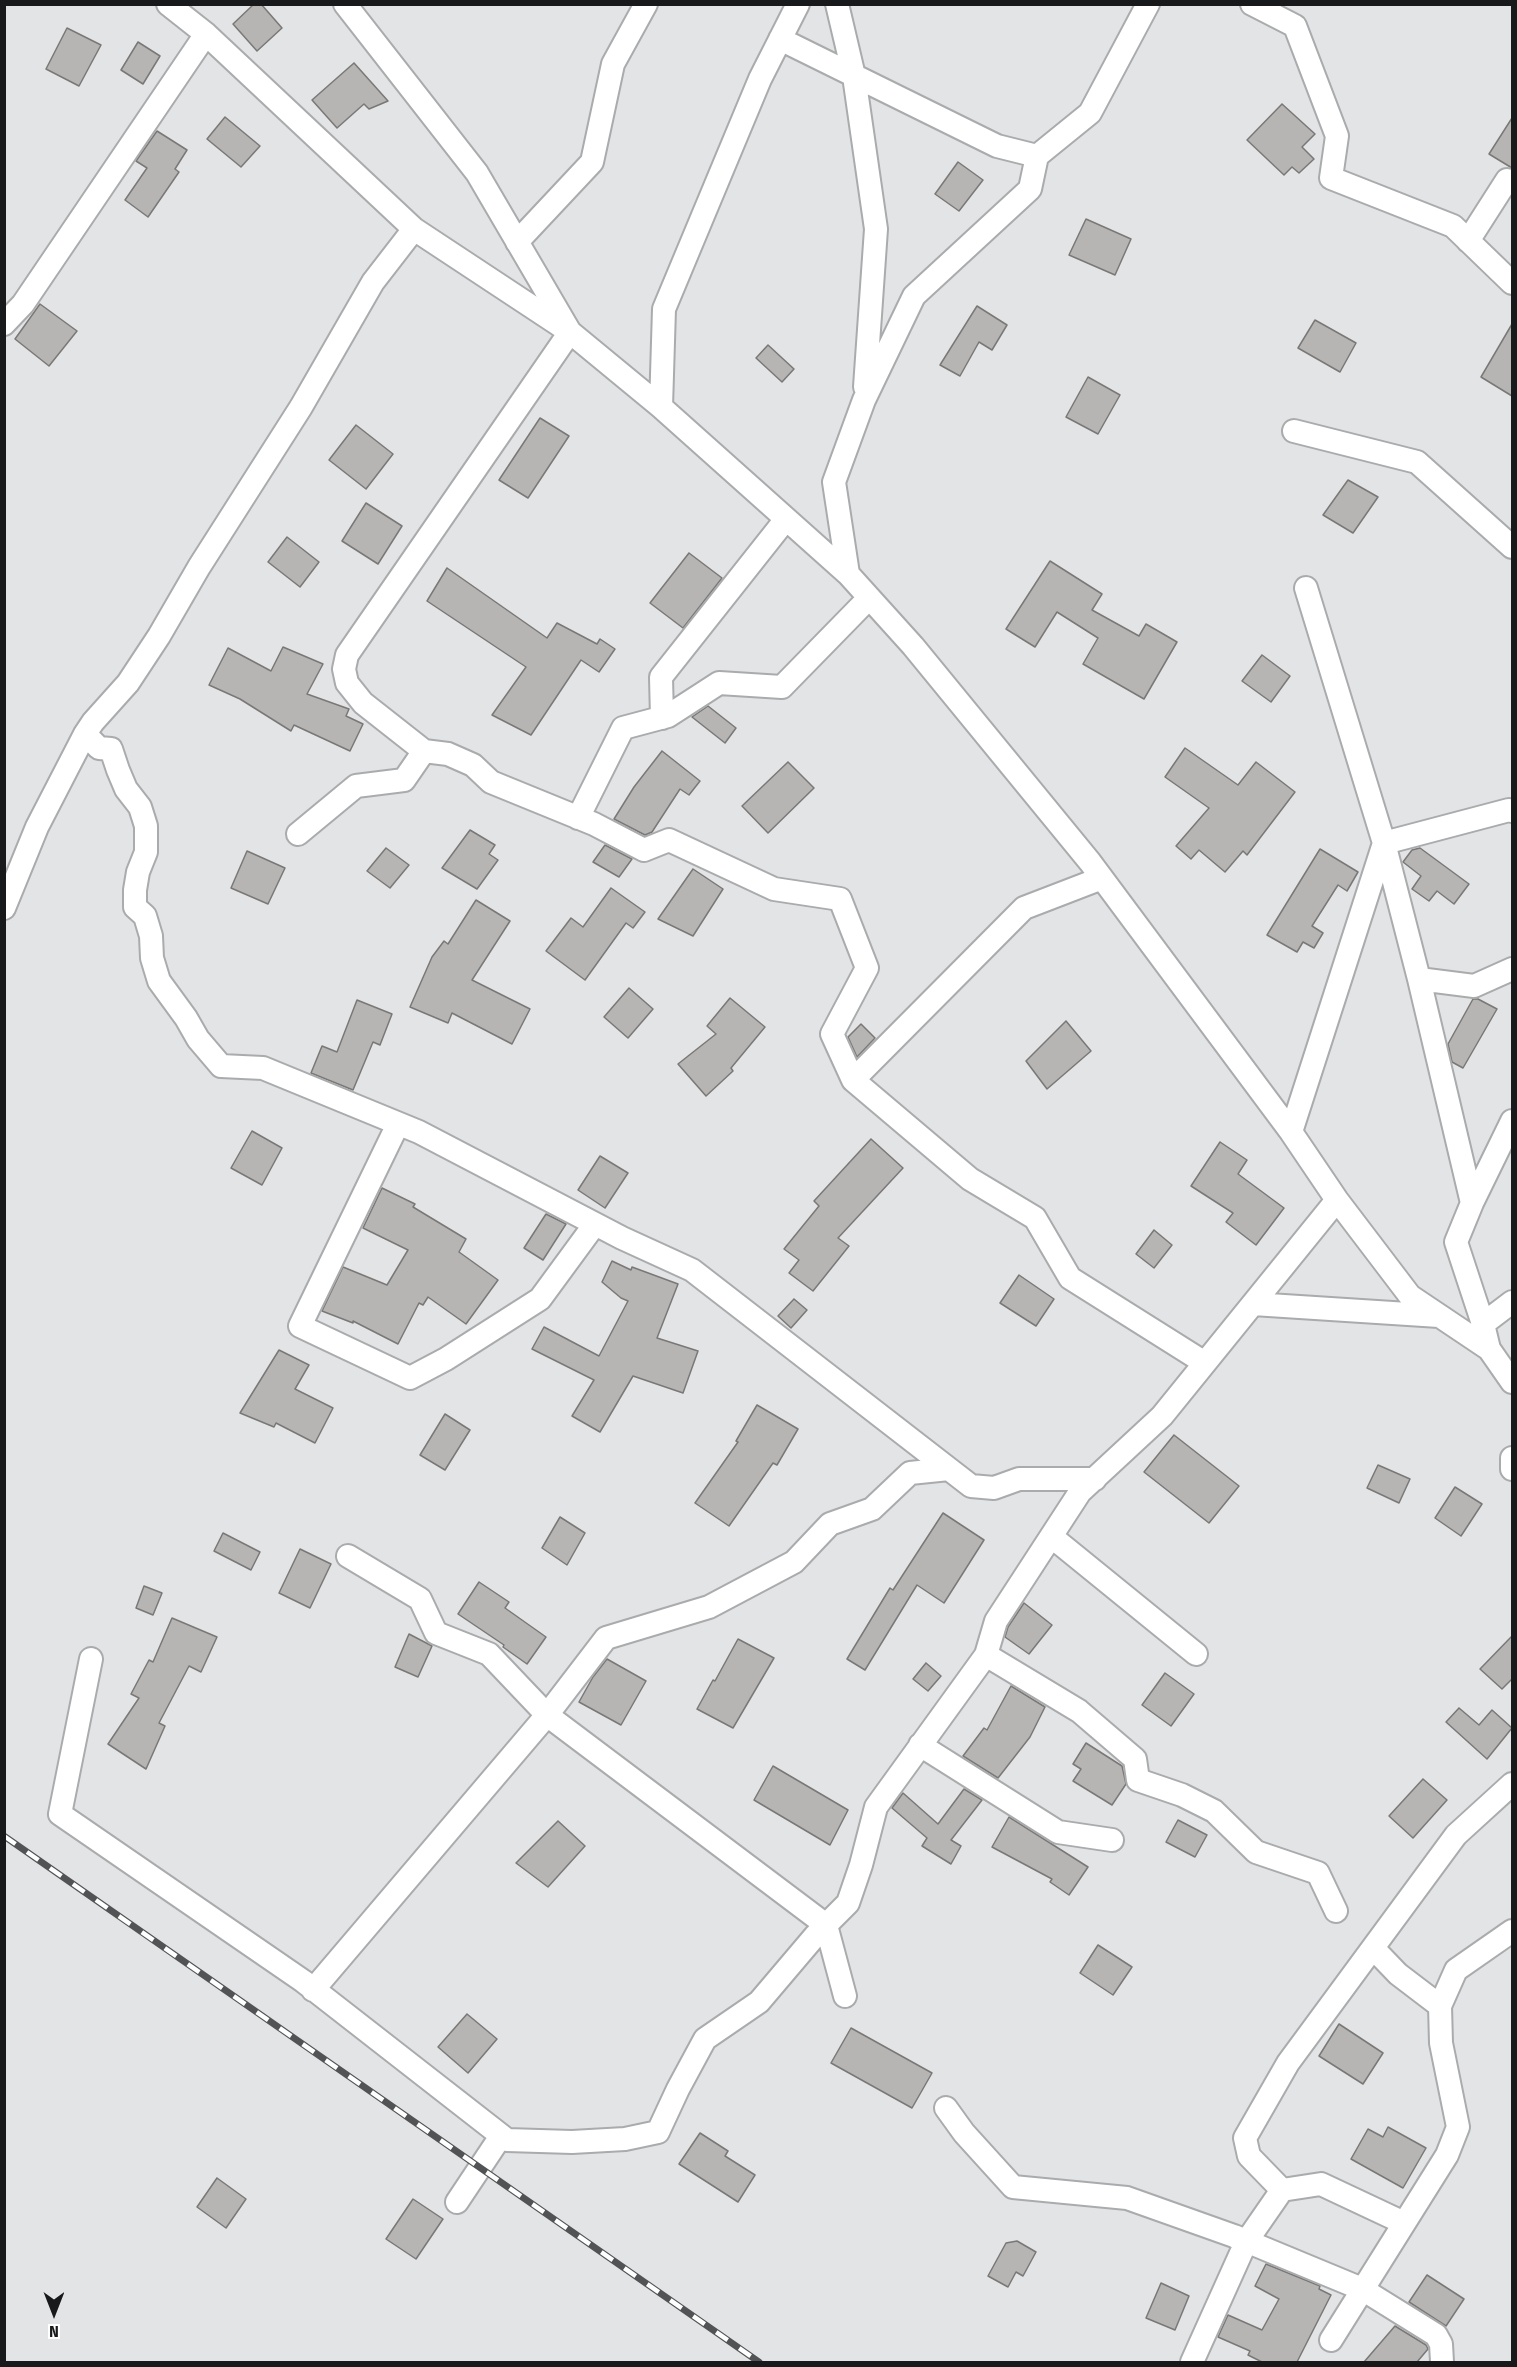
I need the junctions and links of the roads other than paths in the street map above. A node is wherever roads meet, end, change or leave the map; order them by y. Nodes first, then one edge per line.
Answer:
1 (168, 4) edge
2 (345, 4) edge
3 (646, 4) edge
4 (798, 4) edge
5 (837, 4) edge
6 (1148, 4) edge
7 (1252, 4) edge
8 (206, 34) junction
9 (780, 39) junction
10 (854, 76) junction
11 (1037, 156) junction
12 (1507, 180) dead end
13 (414, 229) junction
14 (1468, 241) junction
15 (517, 242) junction
16 (1512, 283) edge
17 (4, 324) edge
18 (570, 332) junction
19 (864, 400) junction
20 (661, 407) junction
21 (1294, 431) dead end
22 (786, 519) junction
23 (1512, 547) edge
24 (848, 574) junction
25 (1306, 588) dead end
26 (869, 598) junction
27 (662, 718) junction
28 (85, 734) junction
29 (424, 752) junction
30 (1512, 811) edge
31 (578, 818) junction
32 (298, 834) dead end
33 (1384, 843) junction
34 (1102, 878) junction
35 (4, 908) edge
36 (1512, 969) edge
37 (1419, 978) junction
38 (852, 1080) junction
39 (1512, 1121) edge
40 (399, 1124) junction
41 (1291, 1132) junction
42 (1336, 1200) junction
43 (1472, 1203) junction
44 (595, 1224) junction
45 (1512, 1302) edge
46 (1253, 1304) junction
47 (1444, 1316) junction
48 (1483, 1324) junction
49 (1489, 1349) junction
50 (1205, 1363) junction
51 (1512, 1382) edge
52 (1512, 1458) edge
53 (1512, 1468) edge
54 (948, 1469) junction
55 (1095, 1479) junction
56 (1052, 1537) junction
57 (348, 1556) dead end
58 (1196, 1654) dead end
59 (986, 1655) junction
60 (91, 1659) dead end
61 (547, 1715) junction
62 (920, 1745) junction
63 (1512, 1784) edge
64 (1112, 1840) dead end
65 (1336, 1911) dead end
66 (826, 1925) junction
67 (1512, 1931) edge
68 (1373, 1948) junction
69 (313, 1990) junction
70 (845, 1996) dead end
71 (1440, 2006) junction
72 (946, 2108) dead end
73 (501, 2136) junction
74 (1282, 2190) junction
75 (457, 2202) dead end
76 (1404, 2223) junction
77 (1246, 2242) junction
78 (1362, 2289) junction
79 (1331, 2340) dead end
80 (1192, 2362) edge
81 (1442, 2362) edge

1 - 8 street
2 - 15 street
3 - 15 street
4 - 9 street
5 - 10 street
6 - 11 street
7 - 14 street
8 - 13 street
8 - 17 street
9 - 10 street
9 - 20 street
10 - 11 street
10 - 19 street
11 - 19 street
12 - 14 street
13 - 18 street
13 - 28 street
14 - 16 street
15 - 18 street
18 - 20 street
18 - 29 street
19 - 24 street
20 - 22 street
21 - 23 street
22 - 24 street
22 - 27 street
24 - 26 street
25 - 33 street
26 - 27 street
26 - 34 street
27 - 31 street
28 - 35 street
28 - 40 street
29 - 31 street
29 - 32 street
30 - 33 street
31 - 38 street
33 - 37 street
33 - 41 street
34 - 38 street
34 - 41 street
36 - 37 street
37 - 43 street
38 - 50 street
39 - 43 street
40 - 44 street
40 - 44 street
41 - 42 street
42 - 46 street
42 - 47 street
43 - 48 street
44 - 54 street
45 - 48 street
46 - 47 street
46 - 50 street
47 - 49 street
48 - 49 street
49 - 51 street
50 - 55 street
52 - 53 street
54 - 55 street
54 - 61 street
55 - 56 street
56 - 58 street
56 - 59 street
57 - 61 street
59 - 62 street
59 - 65 street
60 - 69 street
61 - 66 street
61 - 69 street
62 - 64 street
62 - 66 street
63 - 68 street
66 - 70 street
66 - 73 street
67 - 71 street
68 - 71 street
68 - 74 street
69 - 73 street
71 - 76 street
72 - 77 street
73 - 75 street
74 - 76 street
74 - 77 street
76 - 78 street
77 - 78 street
77 - 80 street
78 - 79 street
78 - 81 street

